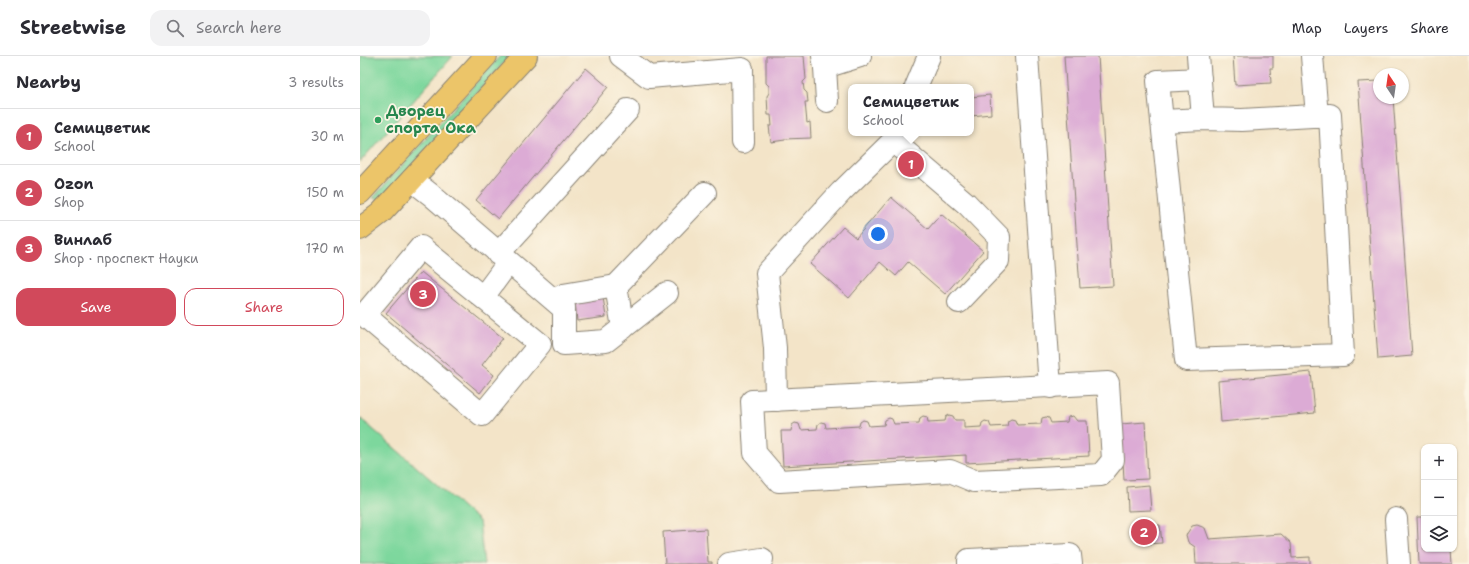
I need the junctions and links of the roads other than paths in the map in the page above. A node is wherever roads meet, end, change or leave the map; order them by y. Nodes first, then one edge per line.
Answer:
1 (486, 56) edge
2 (526, 56) edge
3 (620, 56) edge
4 (860, 56) edge
5 (929, 56) edge
6 (1028, 56) edge
7 (1198, 56) edge
8 (1312, 56) edge
9 (824, 62) edge
10 (1200, 79) junction
11 (917, 84) edge
12 (827, 101) dead end
13 (628, 110) dead end
14 (1317, 116) junction
15 (1203, 118) junction
16 (1162, 121) junction
17 (895, 137) edge
18 (742, 142) dead end
19 (412, 180) junction
20 (360, 192) edge
21 (705, 193) dead end
22 (360, 229) edge
23 (503, 259) junction
24 (616, 286) junction
25 (667, 293) dead end
26 (483, 297) junction
27 (959, 302) dead end
28 (564, 309) junction
29 (622, 328) junction
30 (1050, 387) junction
31 (776, 400) junction
32 (1396, 519) dead end
33 (762, 559) dead end
34 (729, 564) edge
35 (970, 564) edge
36 (1070, 564) edge
37 (1399, 564) edge

1 - 20 main road
2 - 19 main road
3 - 18 lane
4 - 9 lane
5 - 11 lane
6 - 30 lane
7 - 10 lane
8 - 14 lane
9 - 12 lane
10 - 15 lane
10 - 16 lane
13 - 23 lane
14 - 15 lane
14 - 16 lane
15 - 16 lane
17 - 27 lane
17 - 31 lane
19 - 22 main road
19 - 23 lane
21 - 24 lane
23 - 26 lane
23 - 28 lane
24 - 28 lane
24 - 29 lane
25 - 29 lane
26 - 26 lane
28 - 29 lane
30 - 31 lane
30 - 31 lane
32 - 37 lane
33 - 34 lane
35 - 36 lane

